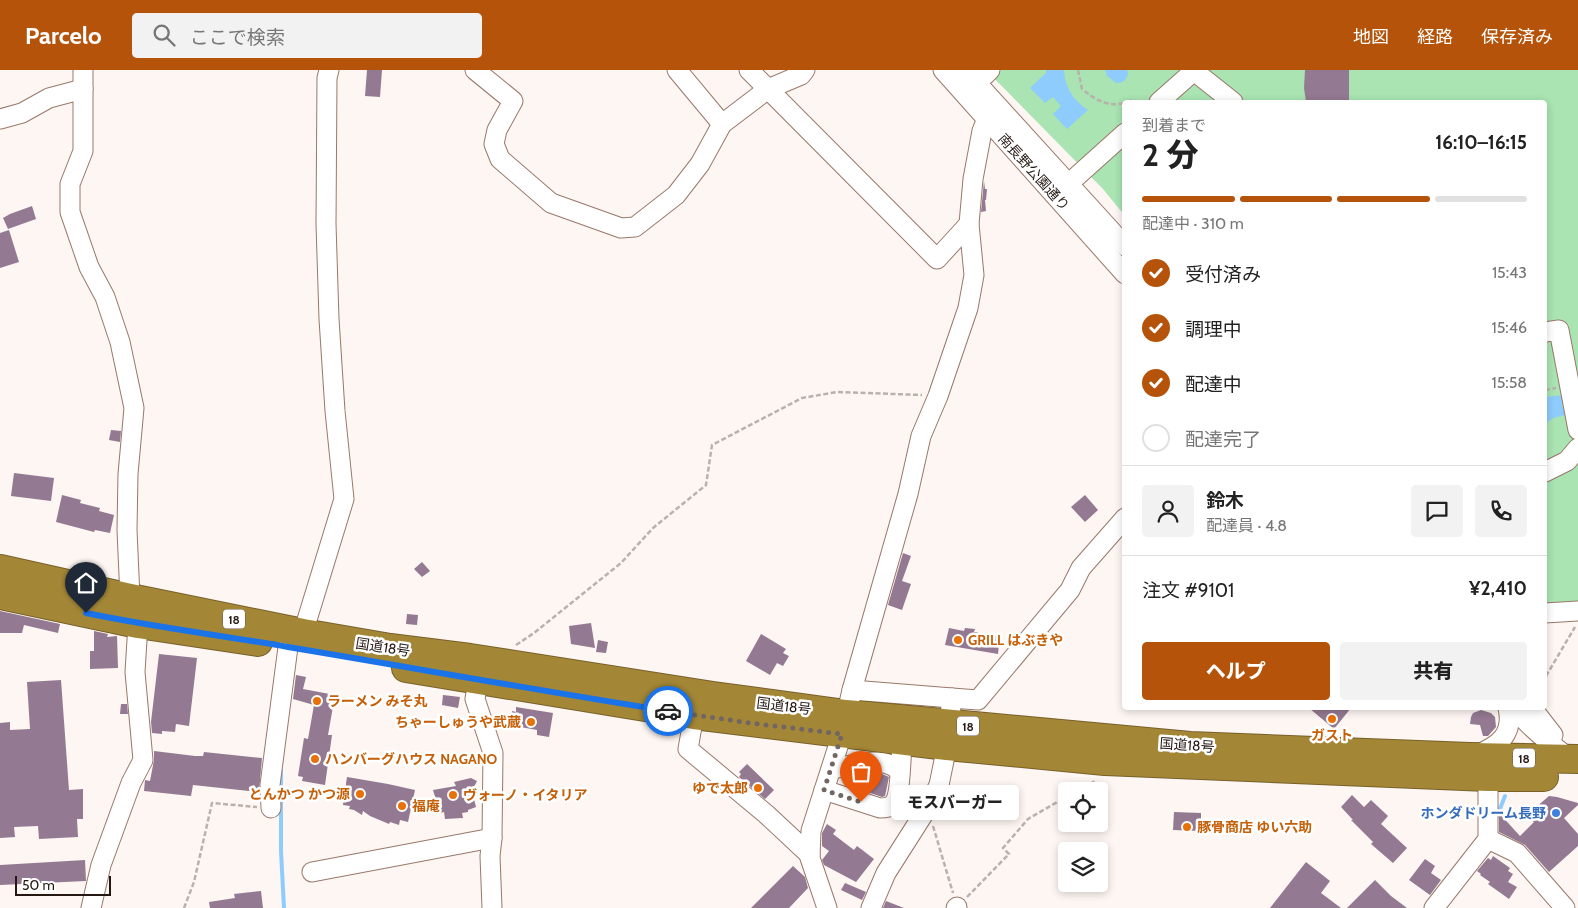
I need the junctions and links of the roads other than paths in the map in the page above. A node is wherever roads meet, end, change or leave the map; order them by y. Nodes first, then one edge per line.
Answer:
1 (83, 70) edge
2 (328, 70) edge
3 (475, 70) edge
4 (677, 70) edge
5 (749, 70) edge
6 (805, 70) edge
7 (943, 70) edge
8 (965, 70) edge
9 (1194, 70) edge
10 (83, 89) junction
11 (768, 89) junction
12 (1161, 100) edge
13 (1231, 100) edge
14 (0, 119) edge
15 (986, 119) junction
16 (722, 124) junction
17 (1122, 136) edge
18 (1076, 177) dead end
19 (969, 224) junction
20 (1122, 243) edge
21 (1122, 271) edge
22 (1547, 332) edge
23 (1578, 430) edge
24 (1578, 448) edge
25 (1547, 471) edge
26 (1122, 521) edge
27 (0, 568) edge
28 (0, 595) edge
29 (130, 598) junction
30 (1578, 612) edge
31 (1547, 613) edge
32 (138, 624) junction
33 (295, 640) junction
34 (478, 680) junction
35 (1508, 710) edge
36 (1515, 710) edge
37 (1534, 710) edge
38 (847, 712) junction
39 (694, 716) junction
40 (949, 723) junction
41 (902, 741) junction
42 (1470, 757) junction
43 (1575, 765) edge
44 (831, 769) junction
45 (899, 771) junction
46 (1488, 777) junction
47 (824, 790) junction
48 (271, 808) road end
49 (492, 838) junction
50 (1488, 839) junction
51 (810, 855) junction
52 (312, 872) dead end
53 (1437, 907) edge
54 (91, 908) edge
55 (492, 908) edge
56 (827, 908) edge
57 (871, 908) edge
58 (1566, 908) edge

1 - 10 street
2 - 33 street
3 - 16 street
4 - 16 street
5 - 11 street
6 - 11 street
7 - 15 street, 南長野公園通り
8 - 20 street, 南長野公園通り
9 - 12 street
9 - 13 street
10 - 14 street
10 - 29 street
11 - 16 street
11 - 19 street
15 - 19 street
15 - 21 street, 南長野公園通り
17 - 18 street
19 - 38 street
22 - 23 street
24 - 25 street
26 - 40 street
27 - 29 highway, 国道18号 / 18
28 - 32 highway, 国道18号 / 18
29 - 33 highway, 国道18号 / 18
30 - 31 street
32 - 33 highway, 国道18号 / 18
32 - 54 street
33 - 34 highway, 国道18号 / 18
33 - 38 highway, 国道18号 / 18
33 - 48 street
34 - 39 highway, 国道18号 / 18
34 - 49 street
35 - 42 street
36 - 43 street
37 - 43 street
38 - 39 highway, 国道18号 / 18
38 - 40 highway, 国道18号 / 18
38 - 41 highway, 国道18号 / 18
38 - 44 street
39 - 51 street
40 - 41 highway, 国道18号 / 18
40 - 42 highway, 国道18号 / 18
40 - 46 highway, 国道18号 / 18
40 - 57 street
41 - 45 street
42 - 43 highway, 国道18号 / 18
43 - 46 highway, 国道18号 / 18
44 - 45 street
44 - 47 street
45 - 47 street
46 - 50 street
47 - 51 street
49 - 52 street
49 - 55 street
50 - 53 street
50 - 58 street
51 - 56 street

